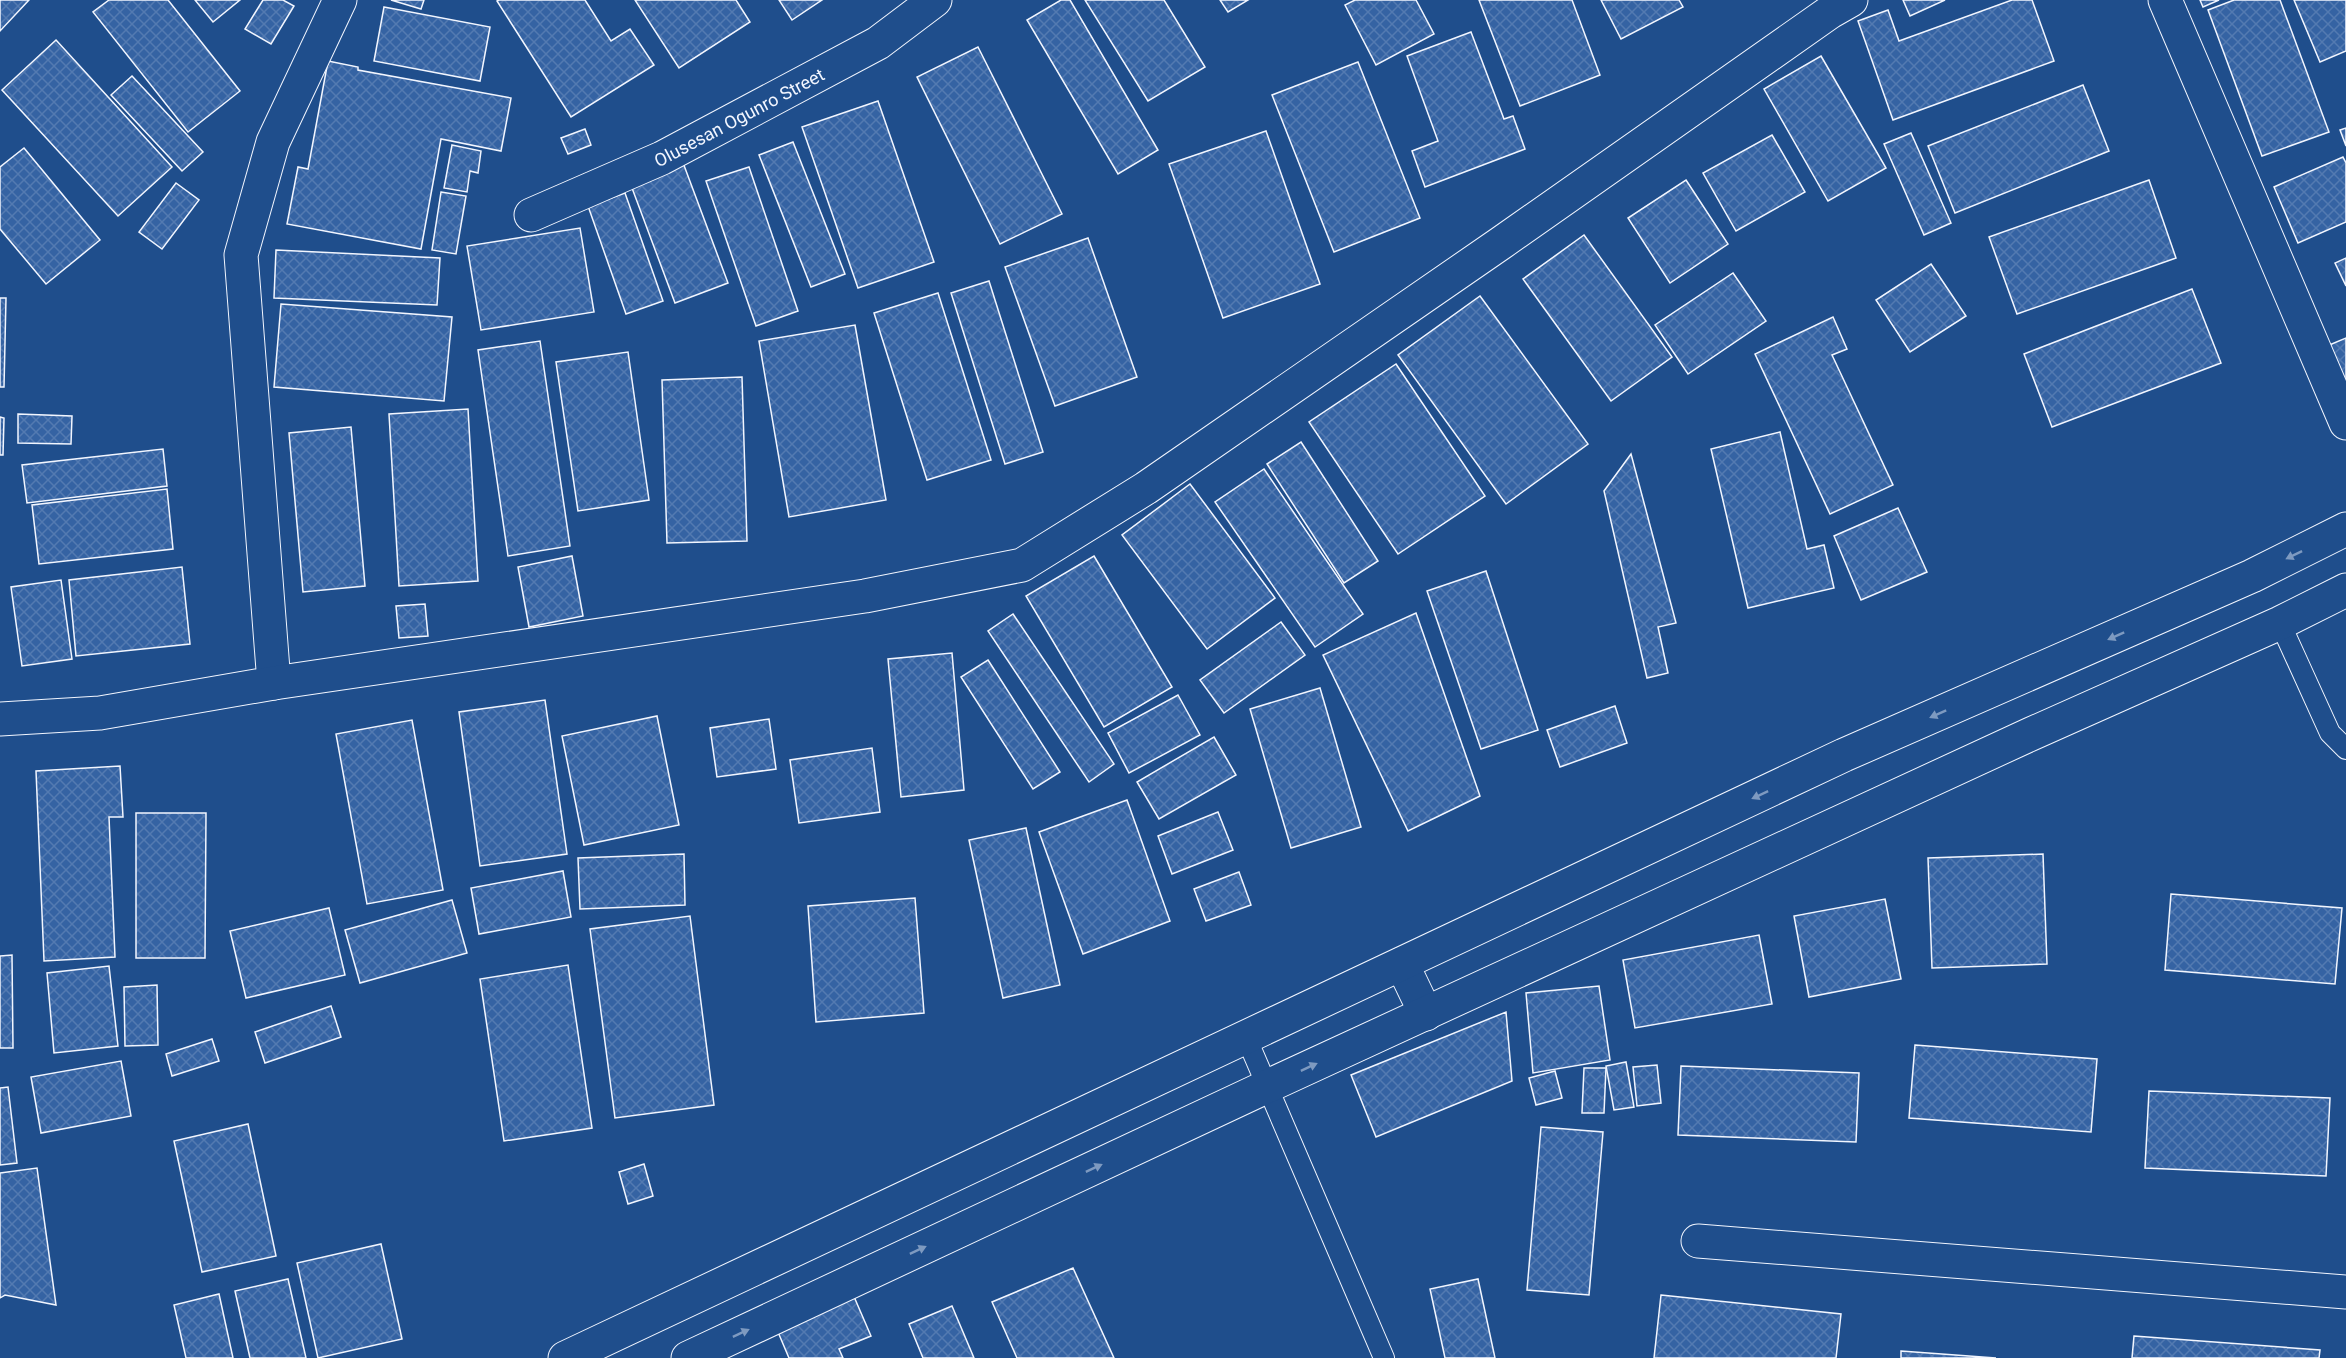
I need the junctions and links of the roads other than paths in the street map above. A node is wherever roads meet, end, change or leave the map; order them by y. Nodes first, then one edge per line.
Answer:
1 (340, 0) edge
2 (935, 0) edge
3 (1851, 0) edge
4 (2165, 0) edge
5 (531, 215) dead end
6 (2346, 423) edge
7 (2346, 529) edge
8 (2346, 590) edge
9 (2280, 623) junction
10 (274, 683) junction
11 (0, 719) edge
12 (2346, 749) edge
13 (1402, 963) junction
14 (1426, 1014) junction
15 (1246, 1038) junction
16 (1268, 1086) junction
17 (1698, 1241) dead end
18 (2346, 1292) edge
19 (565, 1358) edge
20 (688, 1358) edge
21 (1384, 1358) edge

1 - 10 street
2 - 5 street, Olusesan Ogunro Street
3 - 10 street
4 - 6 street
7 -> 13 street
8 - 9 street
9 - 12 lane
9 - 14 street
10 - 11 street
13 - 14 street
13 - 15 street
16 -> 14 street
15 - 16 lane
15 - 19 street
20 -> 16 street
16 - 21 lane
17 - 18 street

